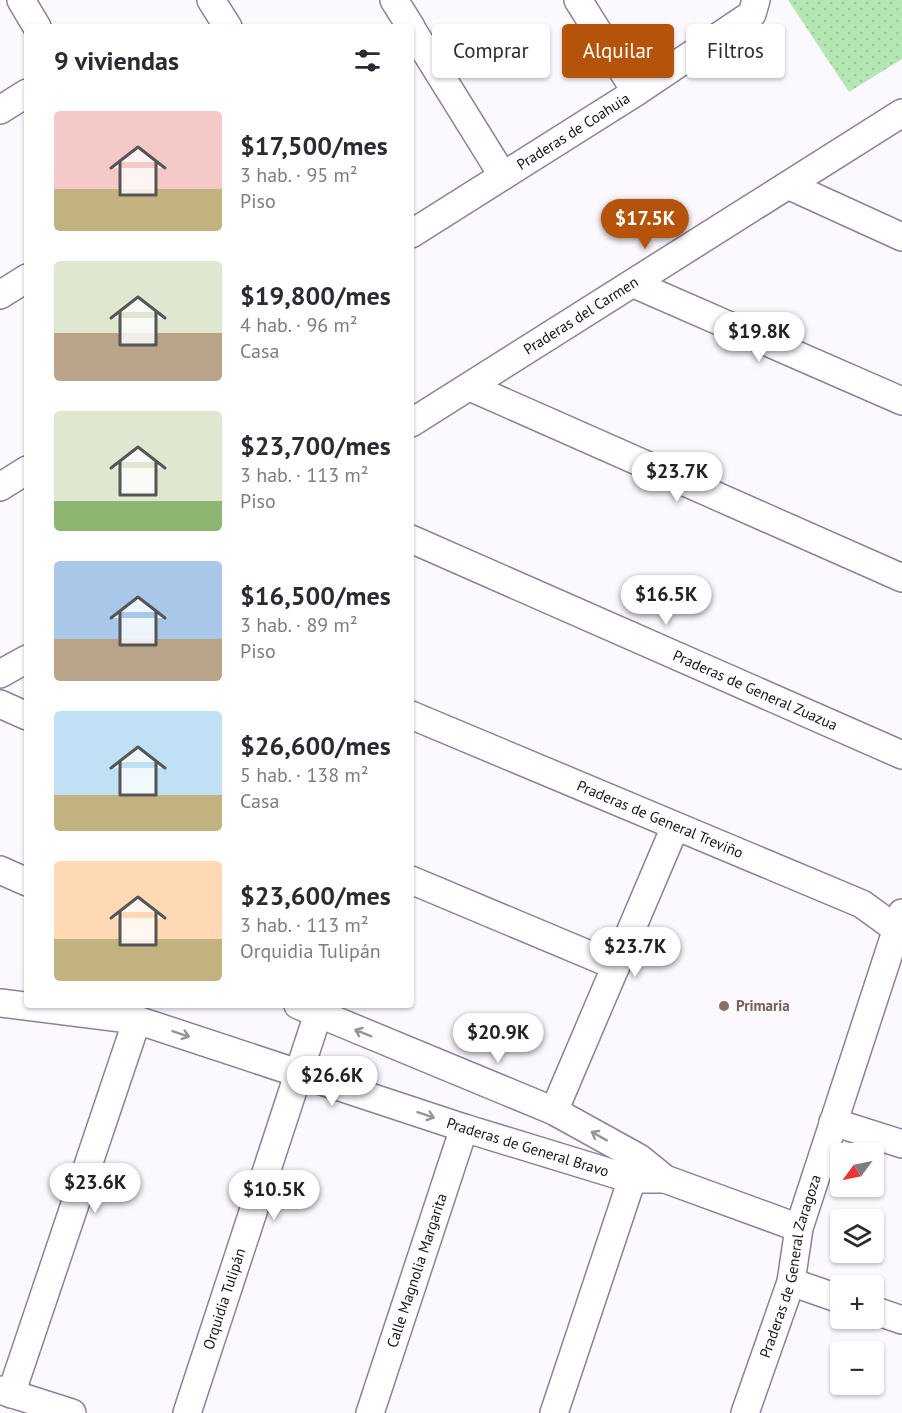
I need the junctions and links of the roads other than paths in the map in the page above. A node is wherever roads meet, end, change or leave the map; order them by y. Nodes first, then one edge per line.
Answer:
1 (21, 0) edge
2 (211, 0) edge
3 (394, 0) edge
4 (578, 0) edge
5 (756, 0) edge
6 (35, 24) edge
7 (226, 24) edge
8 (409, 24) edge
9 (414, 32) edge
10 (636, 93) junction
11 (24, 95) edge
12 (0, 110) edge
13 (902, 113) edge
14 (503, 176) junction
15 (789, 186) junction
16 (414, 232) edge
17 (902, 237) edge
18 (24, 280) edge
19 (634, 284) junction
20 (0, 295) edge
21 (470, 387) junction
22 (902, 400) edge
23 (414, 421) edge
24 (24, 472) edge
25 (0, 487) edge
26 (414, 540) edge
27 (902, 578) edge
28 (24, 661) edge
29 (0, 674) edge
30 (0, 704) edge
31 (24, 715) edge
32 (414, 716) edge
33 (902, 755) edge
34 (675, 827) junction
35 (0, 870) edge
36 (24, 881) edge
37 (414, 881) edge
38 (900, 925) edge
39 (616, 966) junction
40 (0, 1003) edge
41 (24, 1006) edge
42 (40, 1008) edge
43 (308, 1010) edge
44 (137, 1020) junction
45 (299, 1072) junction
46 (554, 1111) junction
47 (833, 1122) junction
48 (464, 1128) junction
49 (902, 1144) edge
50 (635, 1168) junction
51 (800, 1228) junction
52 (791, 1282) junction
53 (830, 1296) edge
54 (884, 1314) edge
55 (902, 1320) edge
56 (6, 1392) edge
57 (72, 1413) edge
58 (187, 1413) edge
59 (370, 1413) edge
60 (554, 1413) edge
61 (746, 1413) edge

1 - 6 street
2 - 7 street
3 - 8 street
4 - 10 street
5 - 10 street, Praderas de Coahuia
9 - 14 street
10 - 14 street, Praderas de Coahuia
11 - 12 street
13 - 15 street, Praderas del Carmen
14 - 16 street, Praderas de Coahuia
15 - 17 street
15 - 19 street, Praderas del Carmen
18 - 20 street
19 - 21 street, Praderas del Carmen
19 - 22 street
21 - 23 street, Praderas del Carmen
21 - 27 street
24 - 25 street
26 - 33 street, Praderas de General Zuazua
28 - 29 street
30 - 31 street
32 - 34 street, Praderas de General Treviño
34 - 38 street, Praderas de General Treviño
34 - 39 street
35 - 36 street
37 - 39 street
38 - 47 street, Praderas de General Zaragoza
39 - 46 street
40 - 41 street, Praderas de General Bravo
42 - 44 street, Praderas de General Bravo
43 - 45 street, Orquidia Tulipán
46 -> 43 street, Praderas de General Bravo
44 -> 45 street, Praderas de General Bravo
44 - 56 street
45 -> 48 street, Praderas de General Bravo
45 - 58 street, Orquidia Tulipán
50 -> 46 street, Praderas de General Bravo
47 - 49 street
47 - 51 street, Praderas de General Zaragoza
48 - 50 street, Praderas de General Bravo
48 - 59 street, Calle Magnolia Margarita
50 - 51 street, Praderas de General Bravo
50 - 60 street
51 - 52 street, Praderas de General Zaragoza
52 - 53 street
52 - 61 street, Praderas de General Zaragoza
54 - 55 street
56 - 57 street

